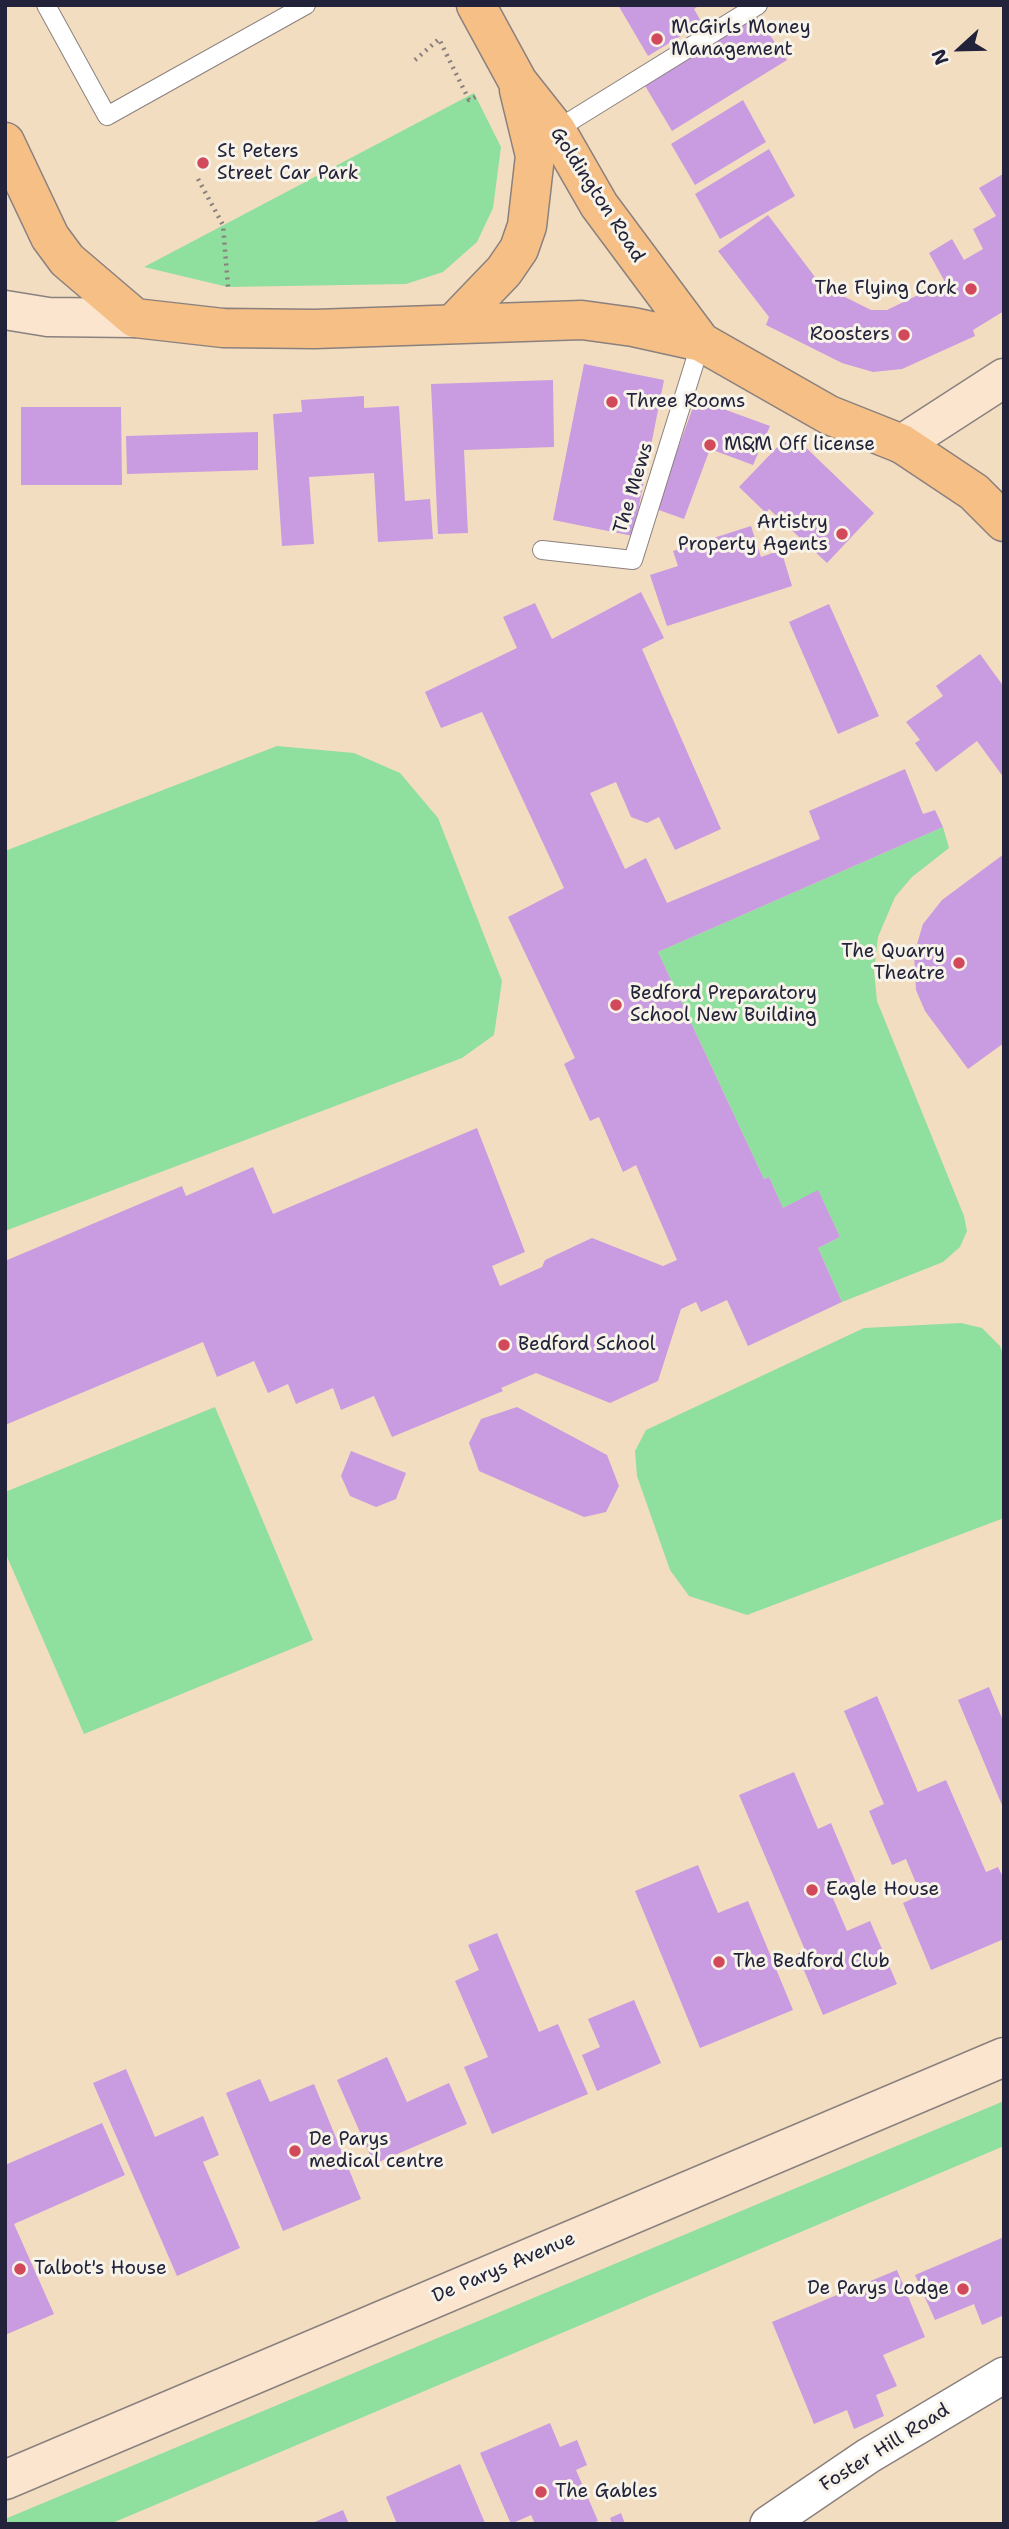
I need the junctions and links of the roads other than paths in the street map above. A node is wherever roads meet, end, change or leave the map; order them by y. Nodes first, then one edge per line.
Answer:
1 (46, 5) edge
2 (306, 5) edge
3 (476, 5) edge
4 (758, 5) edge
5 (501, 87) junction
6 (556, 130) junction
7 (5, 142) edge
8 (5, 310) edge
9 (135, 318) junction
10 (455, 323) junction
11 (701, 342) junction
12 (1004, 377) edge
13 (902, 444) junction
14 (1004, 522) edge
15 (542, 551) dead end
16 (1004, 2057) edge
17 (1004, 2375) edge
18 (5, 2480) edge
19 (768, 2524) edge

1 - 2 lane
3 - 5 main road, Goldington Road
4 - 6 lane
5 - 6 main road, Goldington Road
5 - 10 main road, Goldington Road
6 - 11 main road, Goldington Road
7 - 9 main road
8 - 9 street
9 - 10 main road
10 - 11 main road
11 - 13 main road
11 - 15 lane, The Mews
12 - 13 street
13 - 14 main road
16 - 18 street, De Parys Avenue
17 - 19 street, Foster Hill Road

